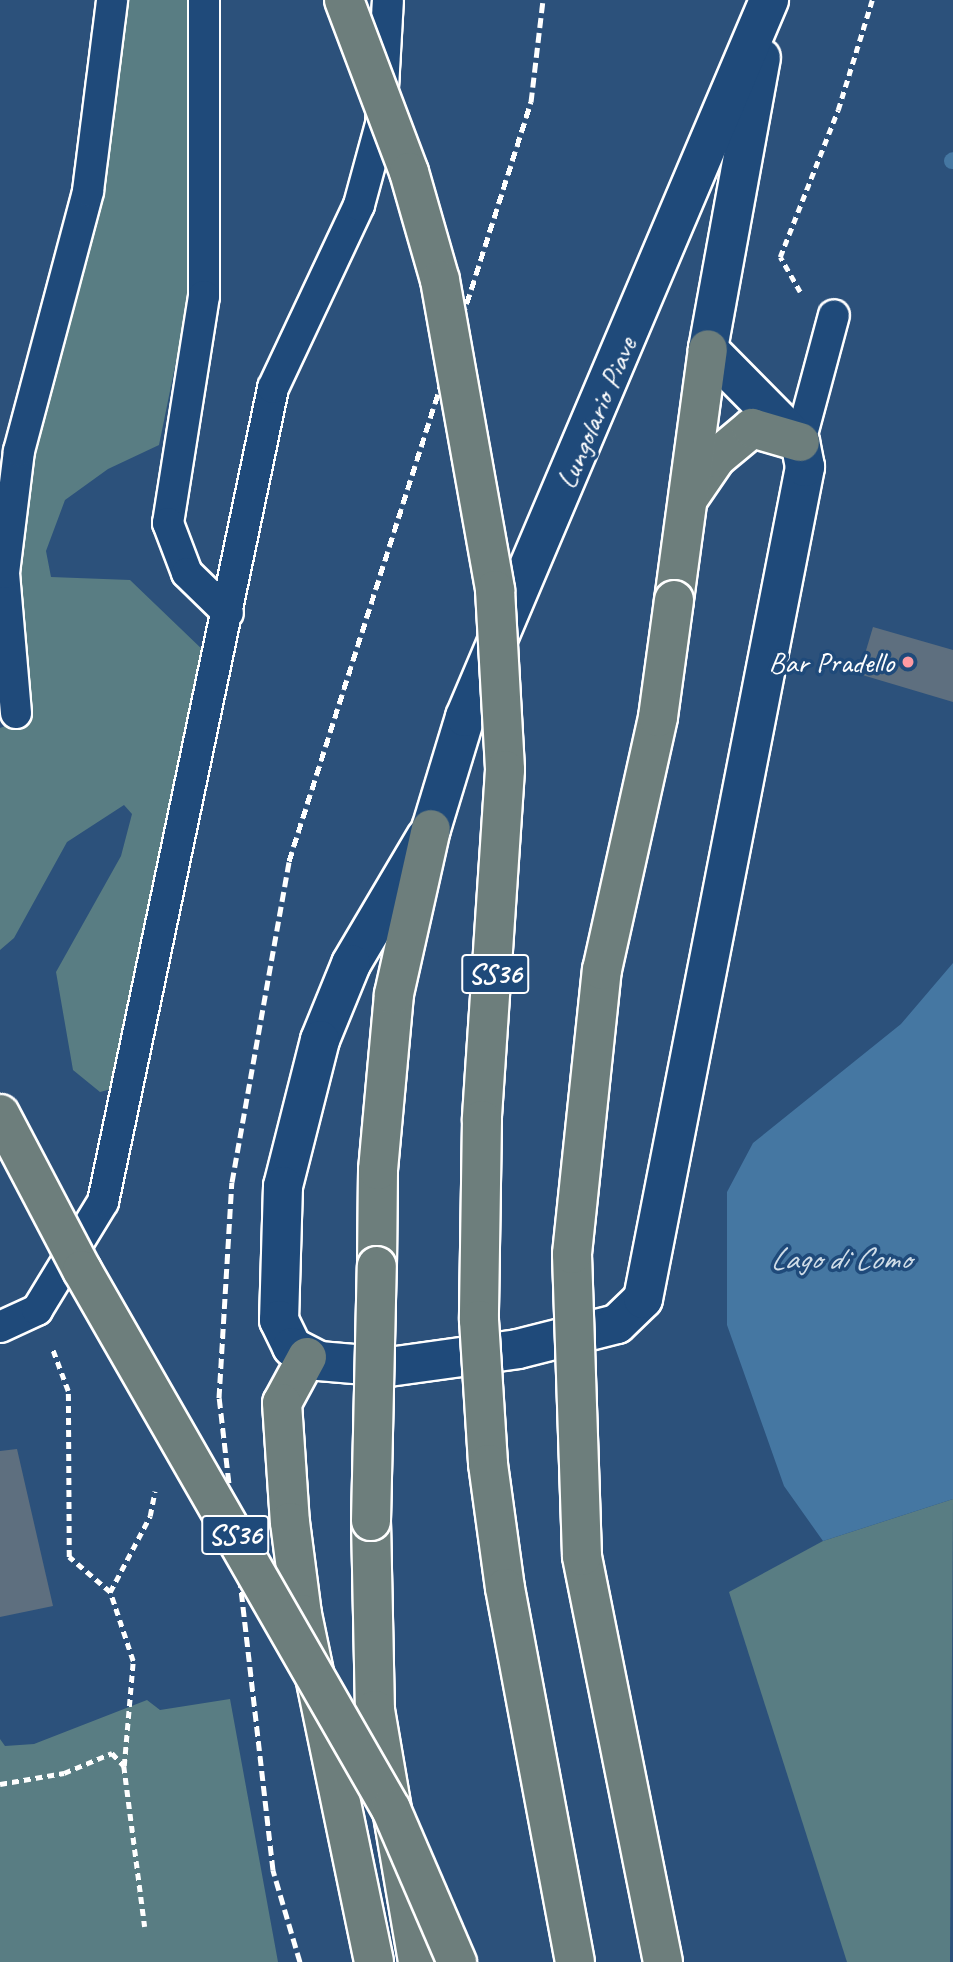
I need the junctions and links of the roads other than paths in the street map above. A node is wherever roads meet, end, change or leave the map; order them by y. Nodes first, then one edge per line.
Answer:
1 (112, 0) edge
2 (204, 0) edge
3 (344, 0) edge
4 (388, 0) edge
5 (770, 0) edge
6 (834, 315) dead end
7 (708, 349) junction
8 (800, 442) junction
9 (687, 501) junction
10 (228, 613) junction
11 (16, 713) dead end
12 (431, 829) junction
13 (0, 1114) edge
14 (0, 1327) edge
15 (307, 1357) junction
16 (374, 1962) edge
17 (418, 1962) edge
18 (457, 1962) edge
19 (575, 1962) edge
20 (663, 1962) edge

1 - 11 lane
2 - 10 lane
3 - 19 highway, SS36, bridge
4 - 10 lane
5 - 7 street
5 - 12 street, Lungolario Piave
6 - 8 lane
7 - 8 street
7 - 9 highway
8 - 9 highway
8 - 15 street
9 - 20 highway, bridge
10 - 14 lane
12 - 15 street, Lungolario Piave
12 - 17 highway, bridge
13 - 18 highway, SS36, bridge
15 - 16 highway

